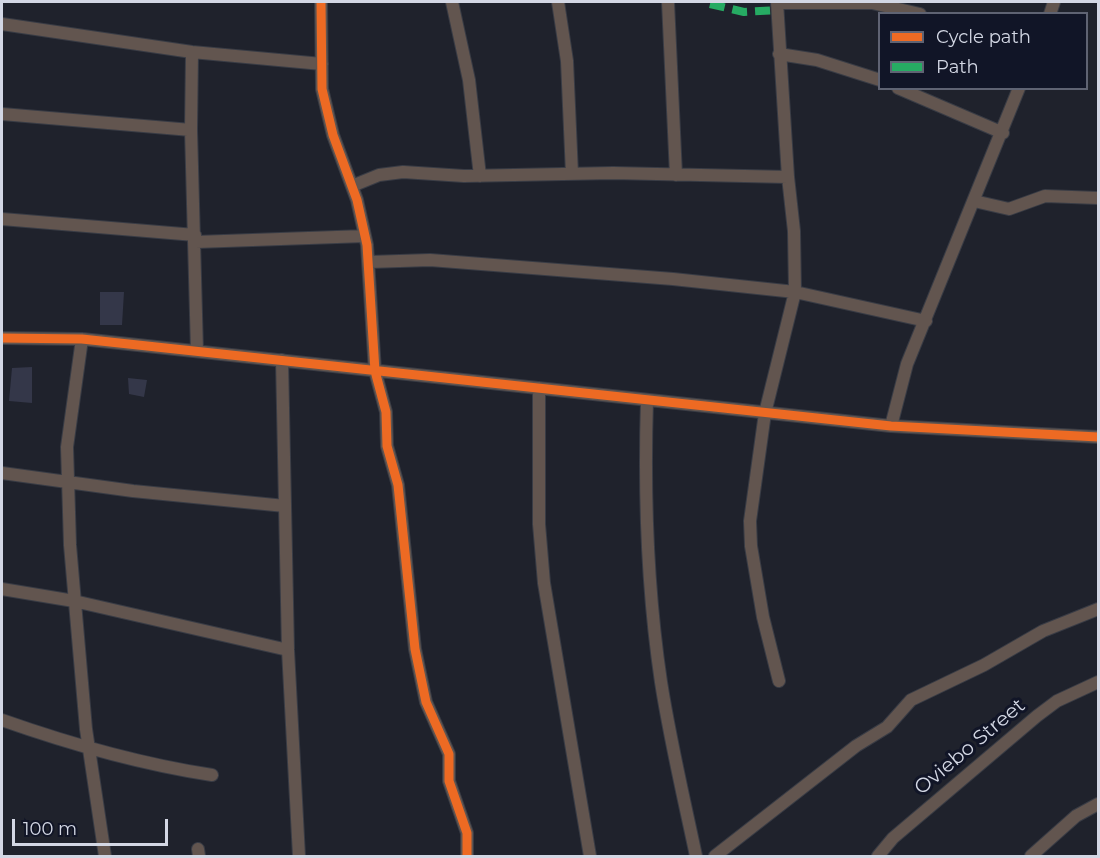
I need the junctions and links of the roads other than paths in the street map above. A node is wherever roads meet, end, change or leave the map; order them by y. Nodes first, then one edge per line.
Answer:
1 (321, 2) edge
2 (452, 2) edge
3 (558, 2) edge
4 (668, 2) edge
5 (777, 2) edge
6 (911, 12) edge
7 (2, 24) edge
8 (192, 52) junction
9 (779, 54) junction
10 (322, 64) junction
11 (878, 80) edge
12 (903, 90) edge
13 (1018, 90) edge
14 (2, 114) edge
15 (191, 130) junction
16 (1003, 133) junction
17 (572, 174) junction
18 (676, 175) junction
19 (480, 176) junction
20 (788, 177) junction
21 (352, 186) junction
22 (1098, 198) edge
23 (974, 201) junction
24 (2, 219) edge
25 (365, 236) junction
26 (196, 238) junction
27 (369, 262) junction
28 (795, 292) junction
29 (926, 321) junction
30 (2, 338) edge
31 (82, 339) junction
32 (197, 351) junction
33 (282, 360) junction
34 (375, 371) junction
35 (539, 388) junction
36 (647, 400) junction
37 (765, 413) junction
38 (891, 426) junction
39 (1098, 437) edge
40 (2, 473) edge
41 (68, 481) junction
42 (285, 506) junction
43 (2, 589) edge
44 (75, 601) junction
45 (1098, 609) edge
46 (288, 650) junction
47 (779, 681) dead end
48 (1098, 682) edge
49 (2, 720) edge
50 (89, 747) junction
51 (212, 775) dead end
52 (1098, 804) edge
53 (105, 856) edge
54 (299, 856) edge
55 (466, 856) edge
56 (590, 856) edge
57 (696, 856) edge
58 (715, 856) edge
59 (878, 856) edge
60 (1031, 856) edge

1 - 10 street
2 - 19 street
3 - 17 street
4 - 18 street
5 - 6 street
5 - 9 street
7 - 8 street
8 - 10 street
8 - 15 street
9 - 11 street
9 - 20 street
10 - 21 street
12 - 16 street
13 - 16 street
14 - 15 street
15 - 26 street
16 - 23 street
17 - 18 street
17 - 19 street
18 - 20 street
19 - 21 street
20 - 28 street
21 - 25 street
22 - 23 street
23 - 29 street
24 - 26 street
25 - 26 street
25 - 27 street
26 - 32 street
27 - 28 street
27 - 34 street
28 - 29 street
28 - 37 street
29 - 38 street
30 - 31 street
31 - 32 street
31 - 41 street
32 - 33 street
33 - 34 street
33 - 42 street
34 - 35 street
34 - 55 street
35 - 36 street
35 - 56 street
36 - 37 street
36 - 57 street
37 - 38 street
37 - 47 street
38 - 39 street
40 - 41 street
41 - 42 street
41 - 44 street
42 - 46 street
43 - 44 street
44 - 46 street
44 - 50 street
45 - 58 street
46 - 54 street
48 - 59 street, Oviebo Street
49 - 50 street
50 - 51 street
50 - 53 street
52 - 60 street

